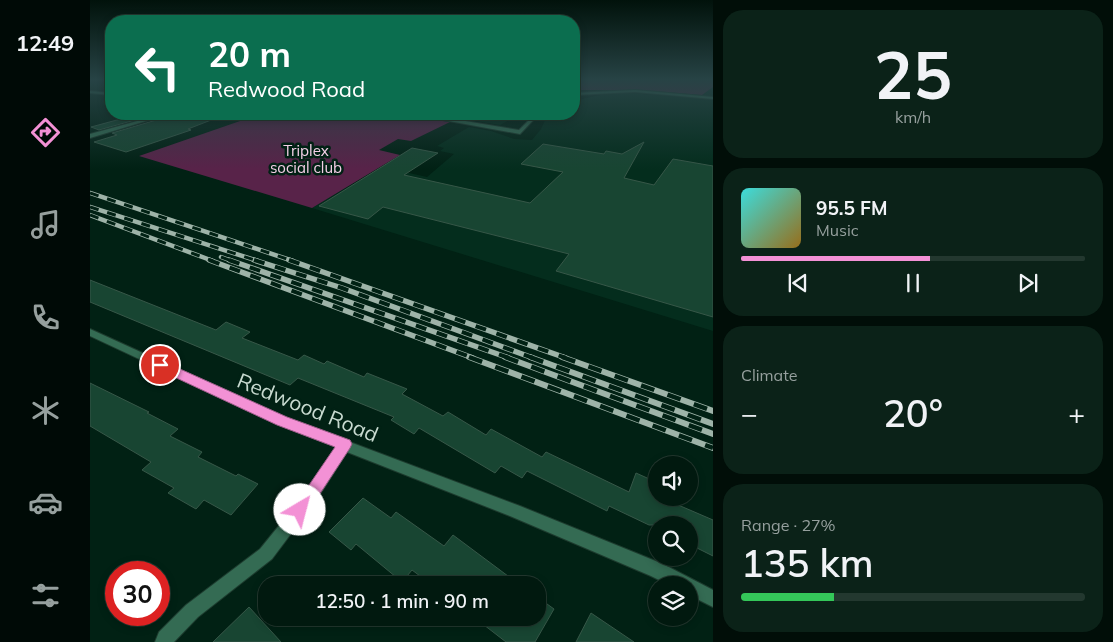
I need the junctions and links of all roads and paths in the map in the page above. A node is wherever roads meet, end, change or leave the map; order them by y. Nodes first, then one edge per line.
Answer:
1 (146, 120) edge
2 (451, 120) edge
3 (531, 120) edge
4 (90, 136) edge
5 (90, 332) edge
6 (345, 444) junction
7 (668, 576) edge
8 (698, 592) edge
9 (713, 599) edge
10 (164, 642) edge

1 - 4 street
2 - 3 street
5 - 6 street, Redwood Road
6 - 7 street, Redwood Road
6 - 10 street
8 - 9 street, Redwood Road

